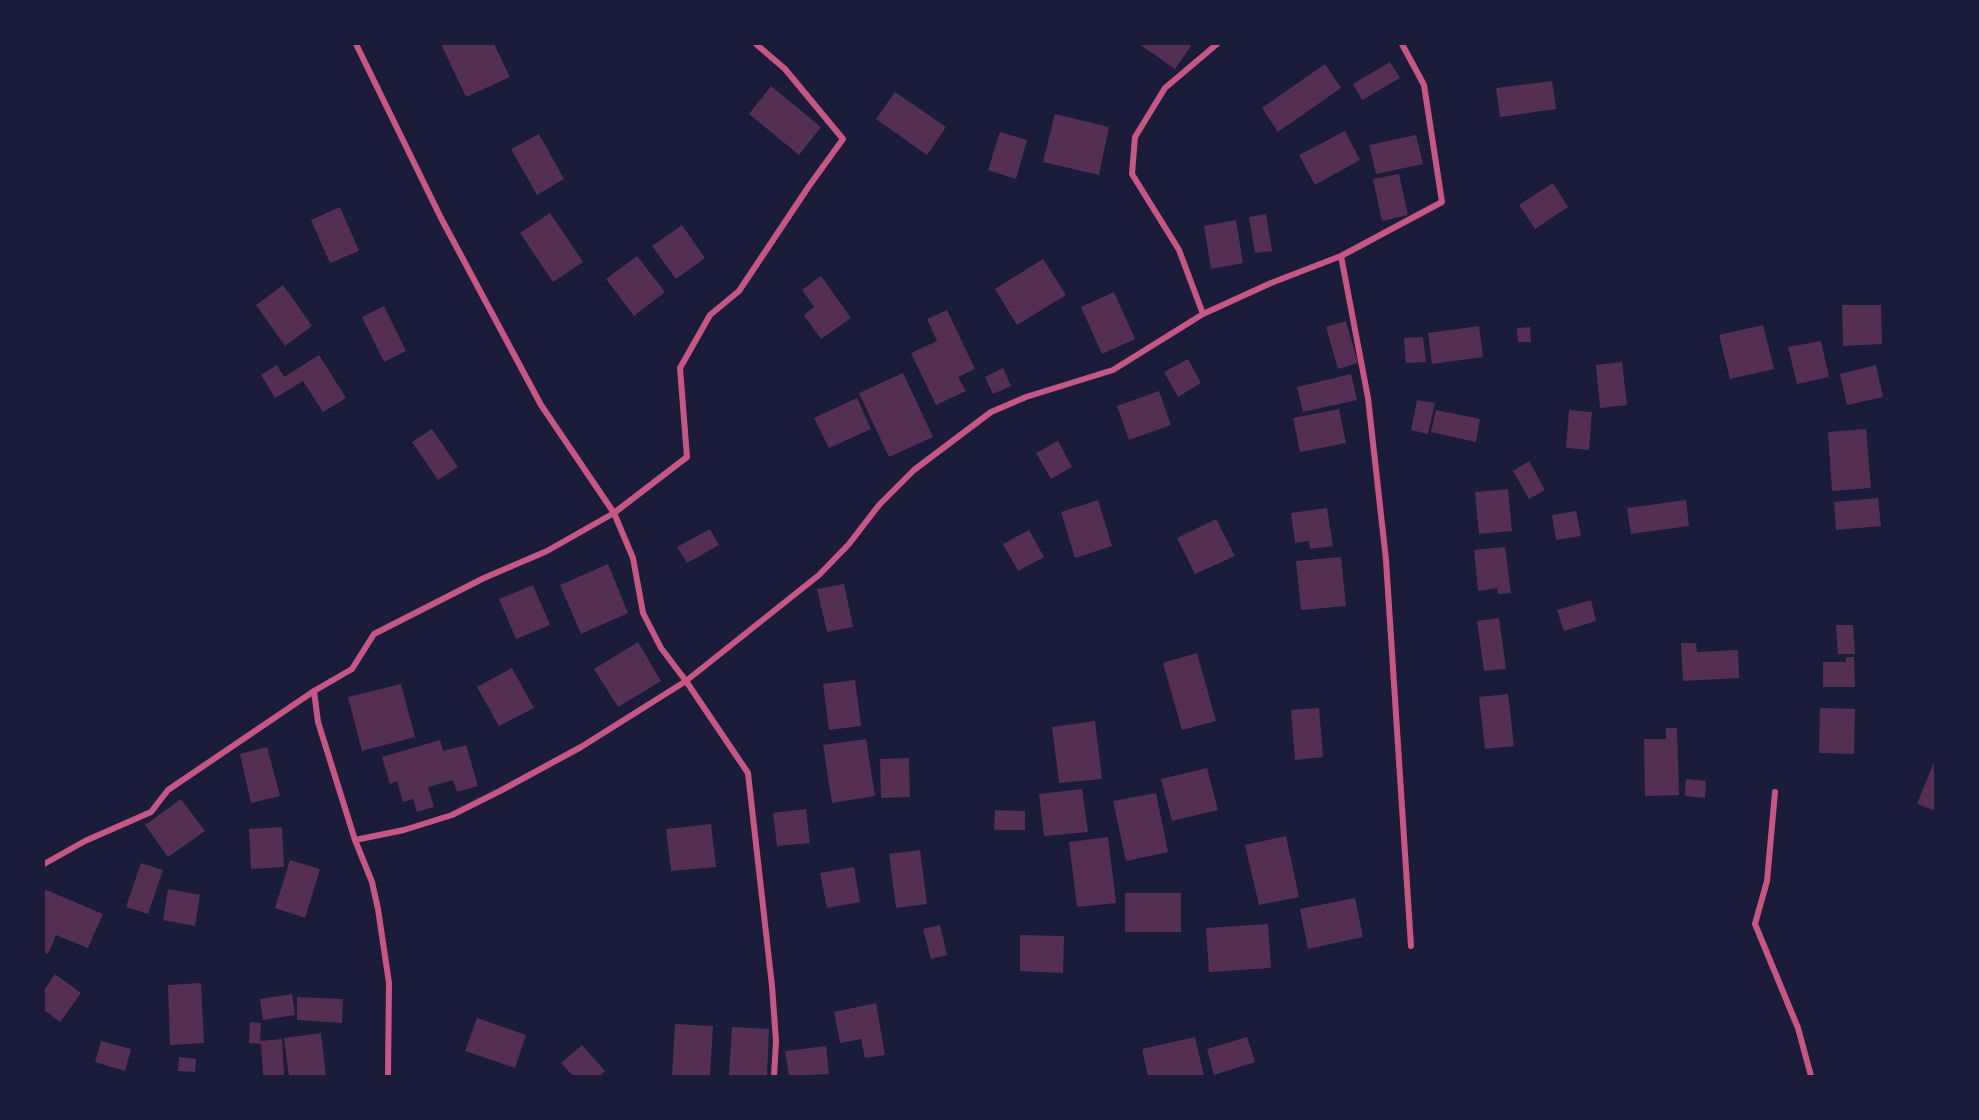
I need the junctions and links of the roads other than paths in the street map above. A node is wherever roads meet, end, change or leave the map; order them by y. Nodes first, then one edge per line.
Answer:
1 (358, 44) edge
2 (756, 44) edge
3 (1217, 44) edge
4 (1402, 44) edge
5 (1341, 256) junction
6 (1203, 314) junction
7 (614, 513) junction
8 (686, 681) junction
9 (314, 691) junction
10 (1775, 792) dead end
11 (355, 840) junction
12 (44, 864) edge
13 (1411, 946) dead end
14 (388, 1077) edge
15 (774, 1077) edge
16 (1811, 1077) edge

1 - 7 street
2 - 7 street
3 - 6 street
4 - 5 street
5 - 6 street
5 - 13 street
6 - 8 street
7 - 8 street
7 - 9 street
8 - 11 street
8 - 15 street
9 - 11 street
9 - 12 street
10 - 16 street
11 - 14 street

